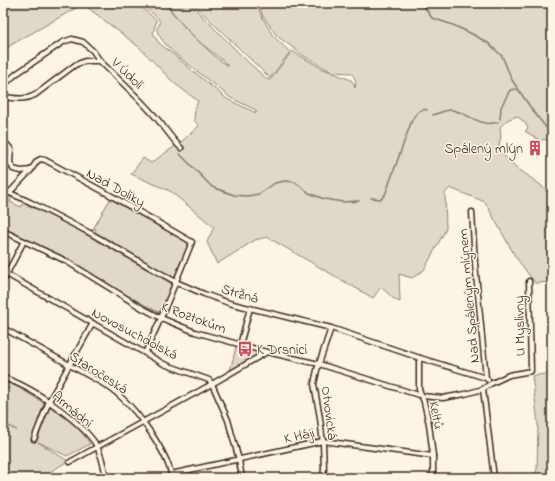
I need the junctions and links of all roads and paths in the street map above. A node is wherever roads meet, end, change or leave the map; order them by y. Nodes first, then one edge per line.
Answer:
1 (100, 61) junction
2 (3, 86) edge
3 (3, 97) edge
4 (3, 140) edge
5 (180, 148) dead end
6 (31, 170) junction
7 (3, 190) edge
8 (9, 193) junction
9 (472, 212) dead end
10 (3, 231) edge
11 (24, 241) junction
12 (5, 273) edge
13 (3, 280) edge
14 (529, 281) dead end
15 (176, 282) junction
16 (250, 308) junction
17 (161, 318) junction
18 (93, 323) junction
19 (3, 328) edge
20 (331, 328) junction
21 (240, 345) junction
22 (267, 352) junction
23 (145, 353) junction
24 (420, 358) junction
25 (319, 364) junction
26 (70, 365) junction
27 (531, 371) joint
28 (3, 378) edge
29 (486, 378) junction
30 (212, 384) junction
31 (490, 384) junction
32 (483, 389) junction
33 (422, 396) junction
34 (48, 402) junction
35 (142, 422) junction
36 (34, 439) dead end
37 (323, 441) junction
38 (96, 447) junction
39 (432, 456) junction
40 (239, 460) junction
41 (70, 462) dead end
42 (172, 476) edge
43 (106, 478) edge
44 (242, 478) edge
45 (322, 478) edge
46 (433, 478) edge
47 (494, 478) edge

1 - 2 street
1 - 3 street, V Údolí
1 - 5 street, V Údolí
4 - 6 street
6 - 8 street, Nad Dolíky
6 - 15 street, Nad Dolíky
7 - 8 street, Stržná
8 - 15 street, Stržná
9 - 29 street, Nad Spáleným mlýnem
10 - 11 street, K Roztokům
11 - 12 street
11 - 17 street, K Roztokům
12 - 13 street
12 - 18 street, Novosuchdolská
14 - 27 street, U Myslivny
15 - 16 street, Stržná
15 - 17 street
16 - 20 street, Stržná
16 - 21 street
17 - 21 street, K Roztokům
17 - 23 street
18 - 23 street, Novosuchdolská
18 - 26 street
19 - 26 street, Staročeská
20 - 24 street, Stržná
20 - 25 street, Otvovická
21 - 22 street, K Roztokům
22 - 25 street, K Roztokům
22 - 30 street
23 - 30 street, Novosuchdolská
24 - 29 street, Stržná
24 - 33 street, Keltů
25 - 33 street, K Roztokům
25 - 37 street, Otvovická
26 - 34 street
26 - 35 street, Staročeská
27 - 31 street, K Roztokům
28 - 34 street, Armádní
29 - 31 street
30 - 35 street
30 - 40 street
31 - 32 street, K Roztokům
32 - 33 street, K Roztokům
32 - 47 street
33 - 39 street, Keltů
34 - 36 street
34 - 38 street, Armádní
35 - 38 street
35 - 42 street, Staročeská
37 - 39 street, K Háji
37 - 40 street, K Háji
37 - 45 street, Otvovická
38 - 41 street
38 - 43 street, Armádní
39 - 46 street, Keltů
40 - 42 street, K Háji
40 - 44 street

